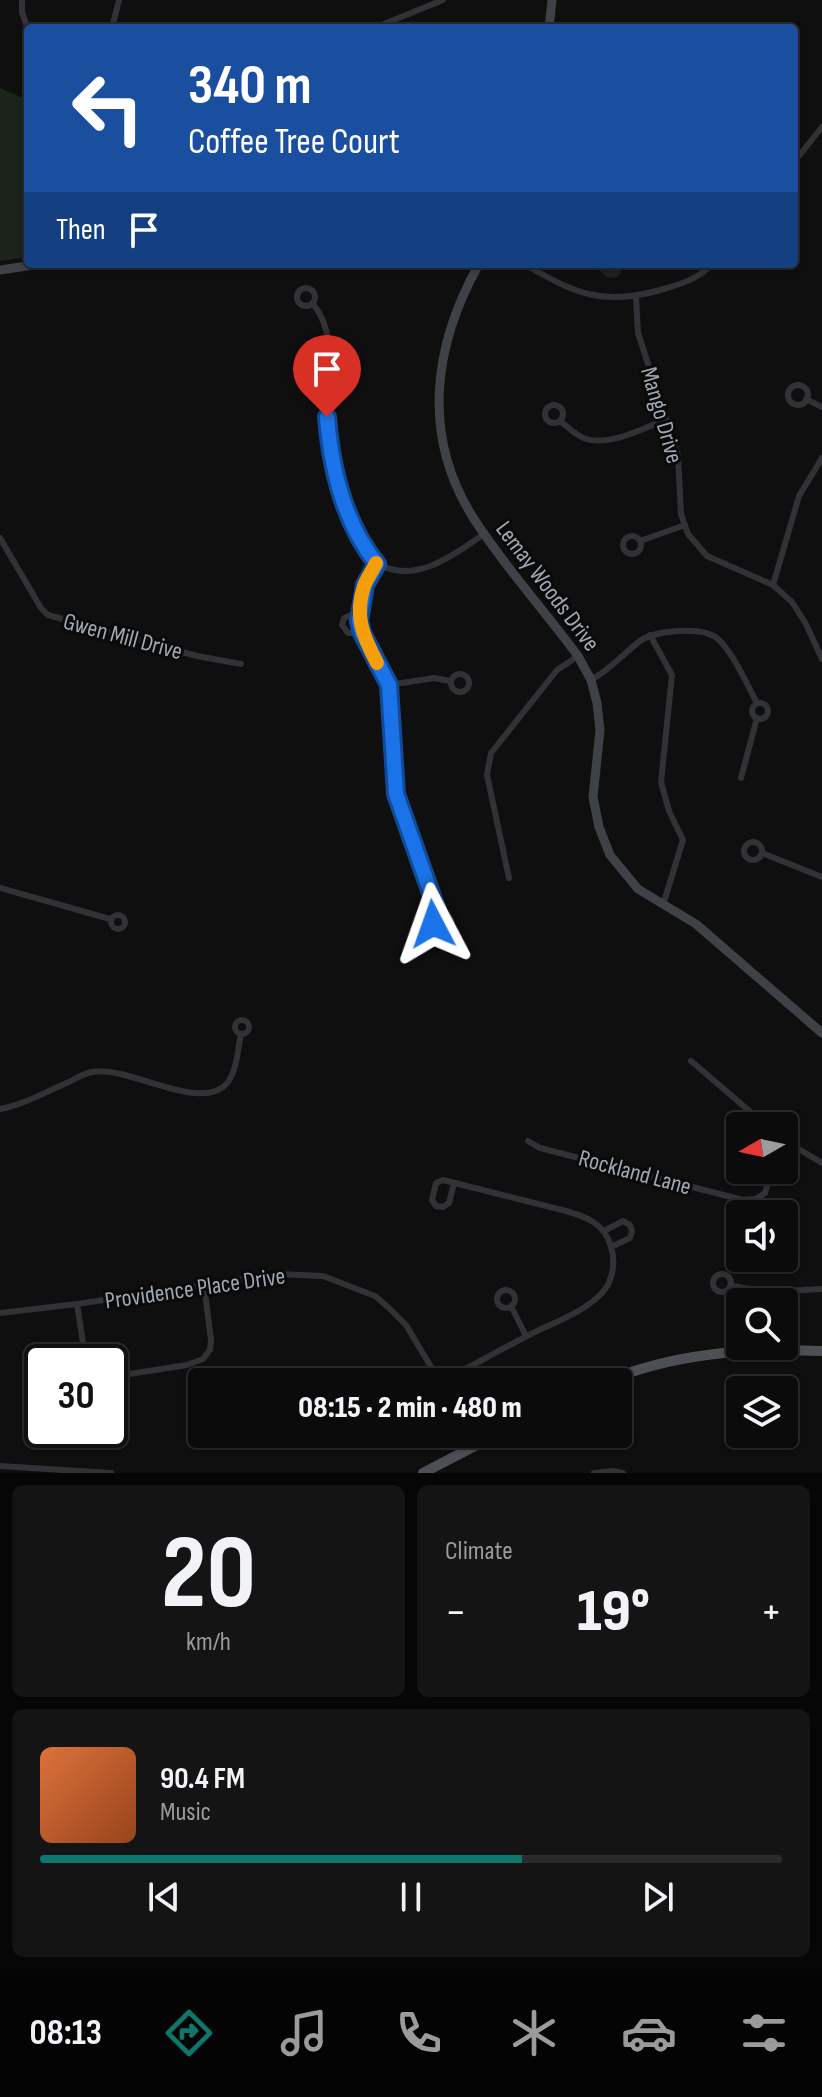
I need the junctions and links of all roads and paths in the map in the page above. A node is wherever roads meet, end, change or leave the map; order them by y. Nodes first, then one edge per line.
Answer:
1 (22, 0) edge
2 (119, 0) edge
3 (443, 0) edge
4 (552, 0) edge
5 (26, 24) edge
6 (113, 24) edge
7 (390, 24) edge
8 (549, 24) edge
9 (822, 127) edge
10 (798, 157) edge
11 (24, 266) edge
12 (477, 268) edge
13 (532, 268) edge
14 (707, 268) edge
15 (0, 270) edge
16 (636, 297) junction
17 (313, 304) dead end
18 (806, 399) dead end
19 (822, 407) edge
20 (665, 420) junction
21 (560, 421) dead end
22 (822, 458) edge
23 (685, 525) junction
24 (484, 534) junction
25 (0, 538) edge
26 (640, 541) dead end
27 (377, 564) junction
28 (773, 585) junction
29 (359, 612) junction
30 (362, 633) junction
31 (650, 635) junction
32 (578, 656) junction
33 (822, 659) edge
34 (241, 664) dead end
35 (591, 680) junction
36 (450, 681) dead end
37 (389, 685) junction
38 (757, 703) junction
39 (757, 718) junction
40 (741, 778) dead end
41 (762, 853) dead end
42 (822, 877) edge
43 (509, 878) dead end
44 (0, 888) edge
45 (663, 905) junction
46 (439, 916) dead end
47 (110, 919) dead end
48 (822, 1033) edge
49 (241, 1034) dead end
50 (691, 1061) dead end
51 (0, 1109) edge
52 (751, 1112) edge
53 (528, 1141) dead end
54 (798, 1148) edge
55 (822, 1163) edge
56 (454, 1183) junction
57 (768, 1184) edge
58 (604, 1231) junction
59 (611, 1247) junction
60 (204, 1285) junction
61 (732, 1286) dead end
62 (822, 1289) edge
63 (77, 1304) junction
64 (511, 1306) dead end
65 (0, 1313) edge
66 (526, 1336) junction
67 (83, 1344) edge
68 (822, 1351) edge
69 (432, 1368) edge
70 (466, 1368) edge
71 (632, 1372) edge
72 (128, 1374) edge
73 (464, 1448) edge
74 (0, 1466) edge
75 (54, 1470) edge
76 (111, 1473) edge
77 (423, 1473) edge
78 (594, 1473) edge
79 (623, 1473) edge

1 - 5 street
2 - 6 street
3 - 7 street
4 - 8 street
9 - 10 street
11 - 15 street
12 - 24 street, Lemay Woods Drive
13 - 16 street
14 - 16 street
16 - 20 street, Mango Drive
17 - 27 street
18 - 19 street
20 - 21 street
20 - 23 street, Mango Drive
22 - 28 street
23 - 26 street
23 - 28 street, Mango Drive
24 - 27 street
24 - 32 street, Lemay Woods Drive
25 - 34 street, Gwen Mill Drive
27 - 29 street
28 - 33 street, Mango Drive
29 - 30 street
29 - 30 street
30 - 37 street
31 - 35 street
31 - 38 street
31 - 45 street
32 - 35 street, Lemay Woods Drive
32 - 43 street
35 - 45 street, Lemay Woods Drive
36 - 37 street
37 - 46 street
38 - 39 street
38 - 39 street
39 - 40 street
41 - 42 street
44 - 47 street
45 - 48 street, Lemay Woods Drive
49 - 51 street
50 - 52 street
53 - 57 street, Rockland Lane
54 - 55 street
56 - 56 street
56 - 58 street
58 - 59 street
58 - 59 street
59 - 66 street
60 - 63 street, Providence Place Drive
60 - 69 street, Providence Place Drive
60 - 72 street
61 - 62 street
63 - 65 street, Providence Place Drive
63 - 67 street
64 - 66 street
66 - 70 street
68 - 71 main road
73 - 77 main road
74 - 75 street
75 - 76 street
78 - 79 street

